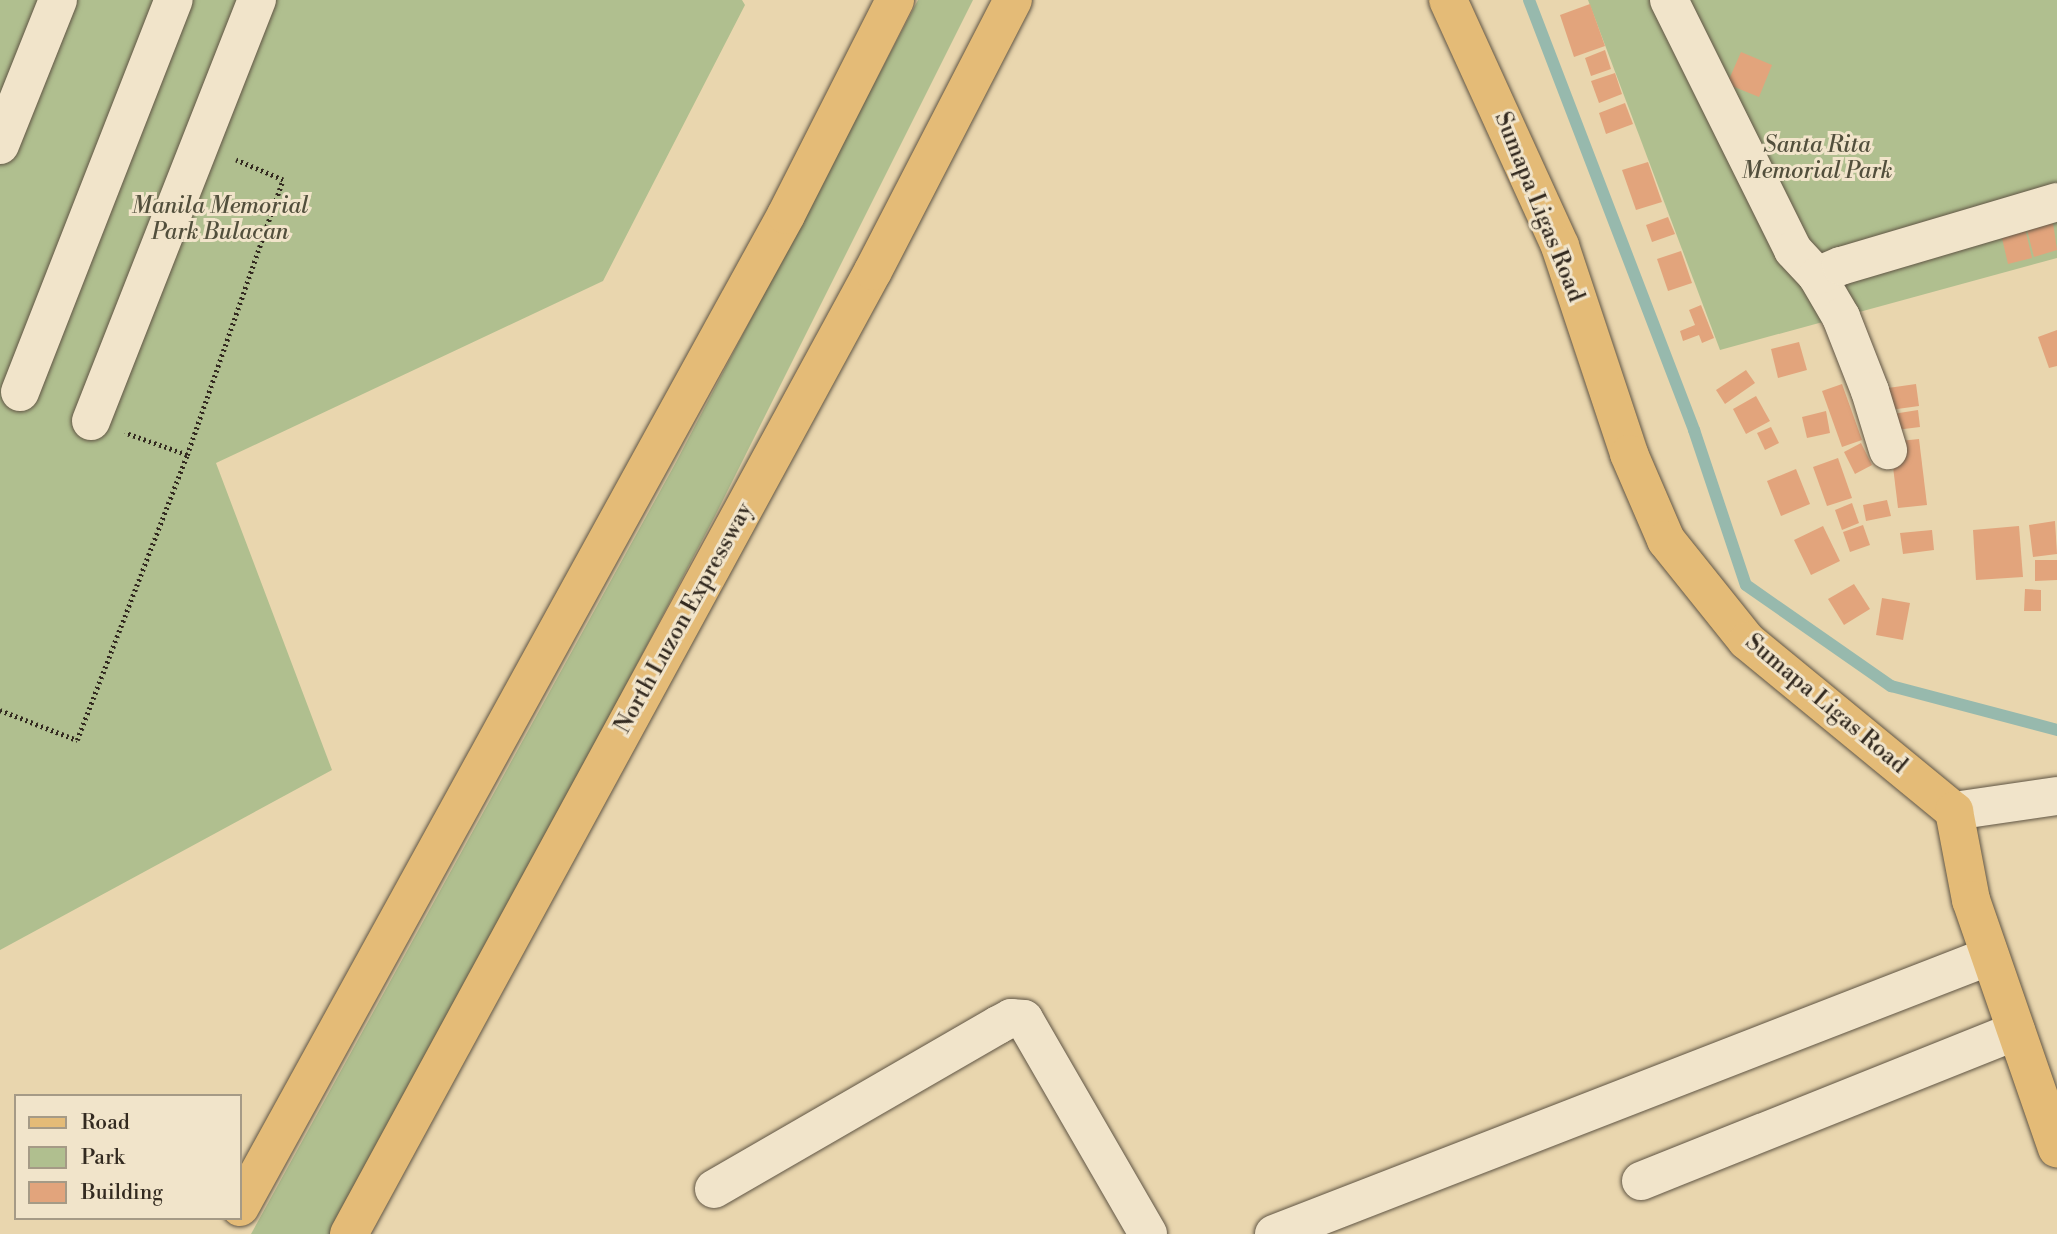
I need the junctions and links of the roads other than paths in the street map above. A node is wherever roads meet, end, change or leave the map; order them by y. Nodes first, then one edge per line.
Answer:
1 (58, 0) edge
2 (174, 0) edge
3 (257, 0) edge
4 (895, 0) edge
5 (1013, 0) edge
6 (1448, 0) edge
7 (1677, 3) edge
8 (0, 145) edge
9 (2057, 202) edge
10 (1817, 276) junction
11 (20, 392) dead end
12 (91, 421) road end
13 (1888, 450) dead end
14 (2057, 796) edge
15 (1954, 811) junction
16 (1990, 956) junction
17 (2016, 1031) junction
18 (2057, 1149) edge
19 (1641, 1181) dead end
20 (714, 1189) dead end
21 (242, 1203) edge
22 (349, 1234) edge
23 (1148, 1234) edge
24 (1274, 1234) edge

1 - 8 street
2 - 11 street
3 - 12 street
4 - 21 main road
5 - 22 main road, North Luzon Expressway
6 - 15 main road, Sumapa Ligas Road
7 - 10 street
9 - 10 street
10 - 13 street
14 - 15 street
15 - 16 main road
16 - 17 main road
16 - 24 street
17 - 18 main road
17 - 19 street
20 - 23 street

